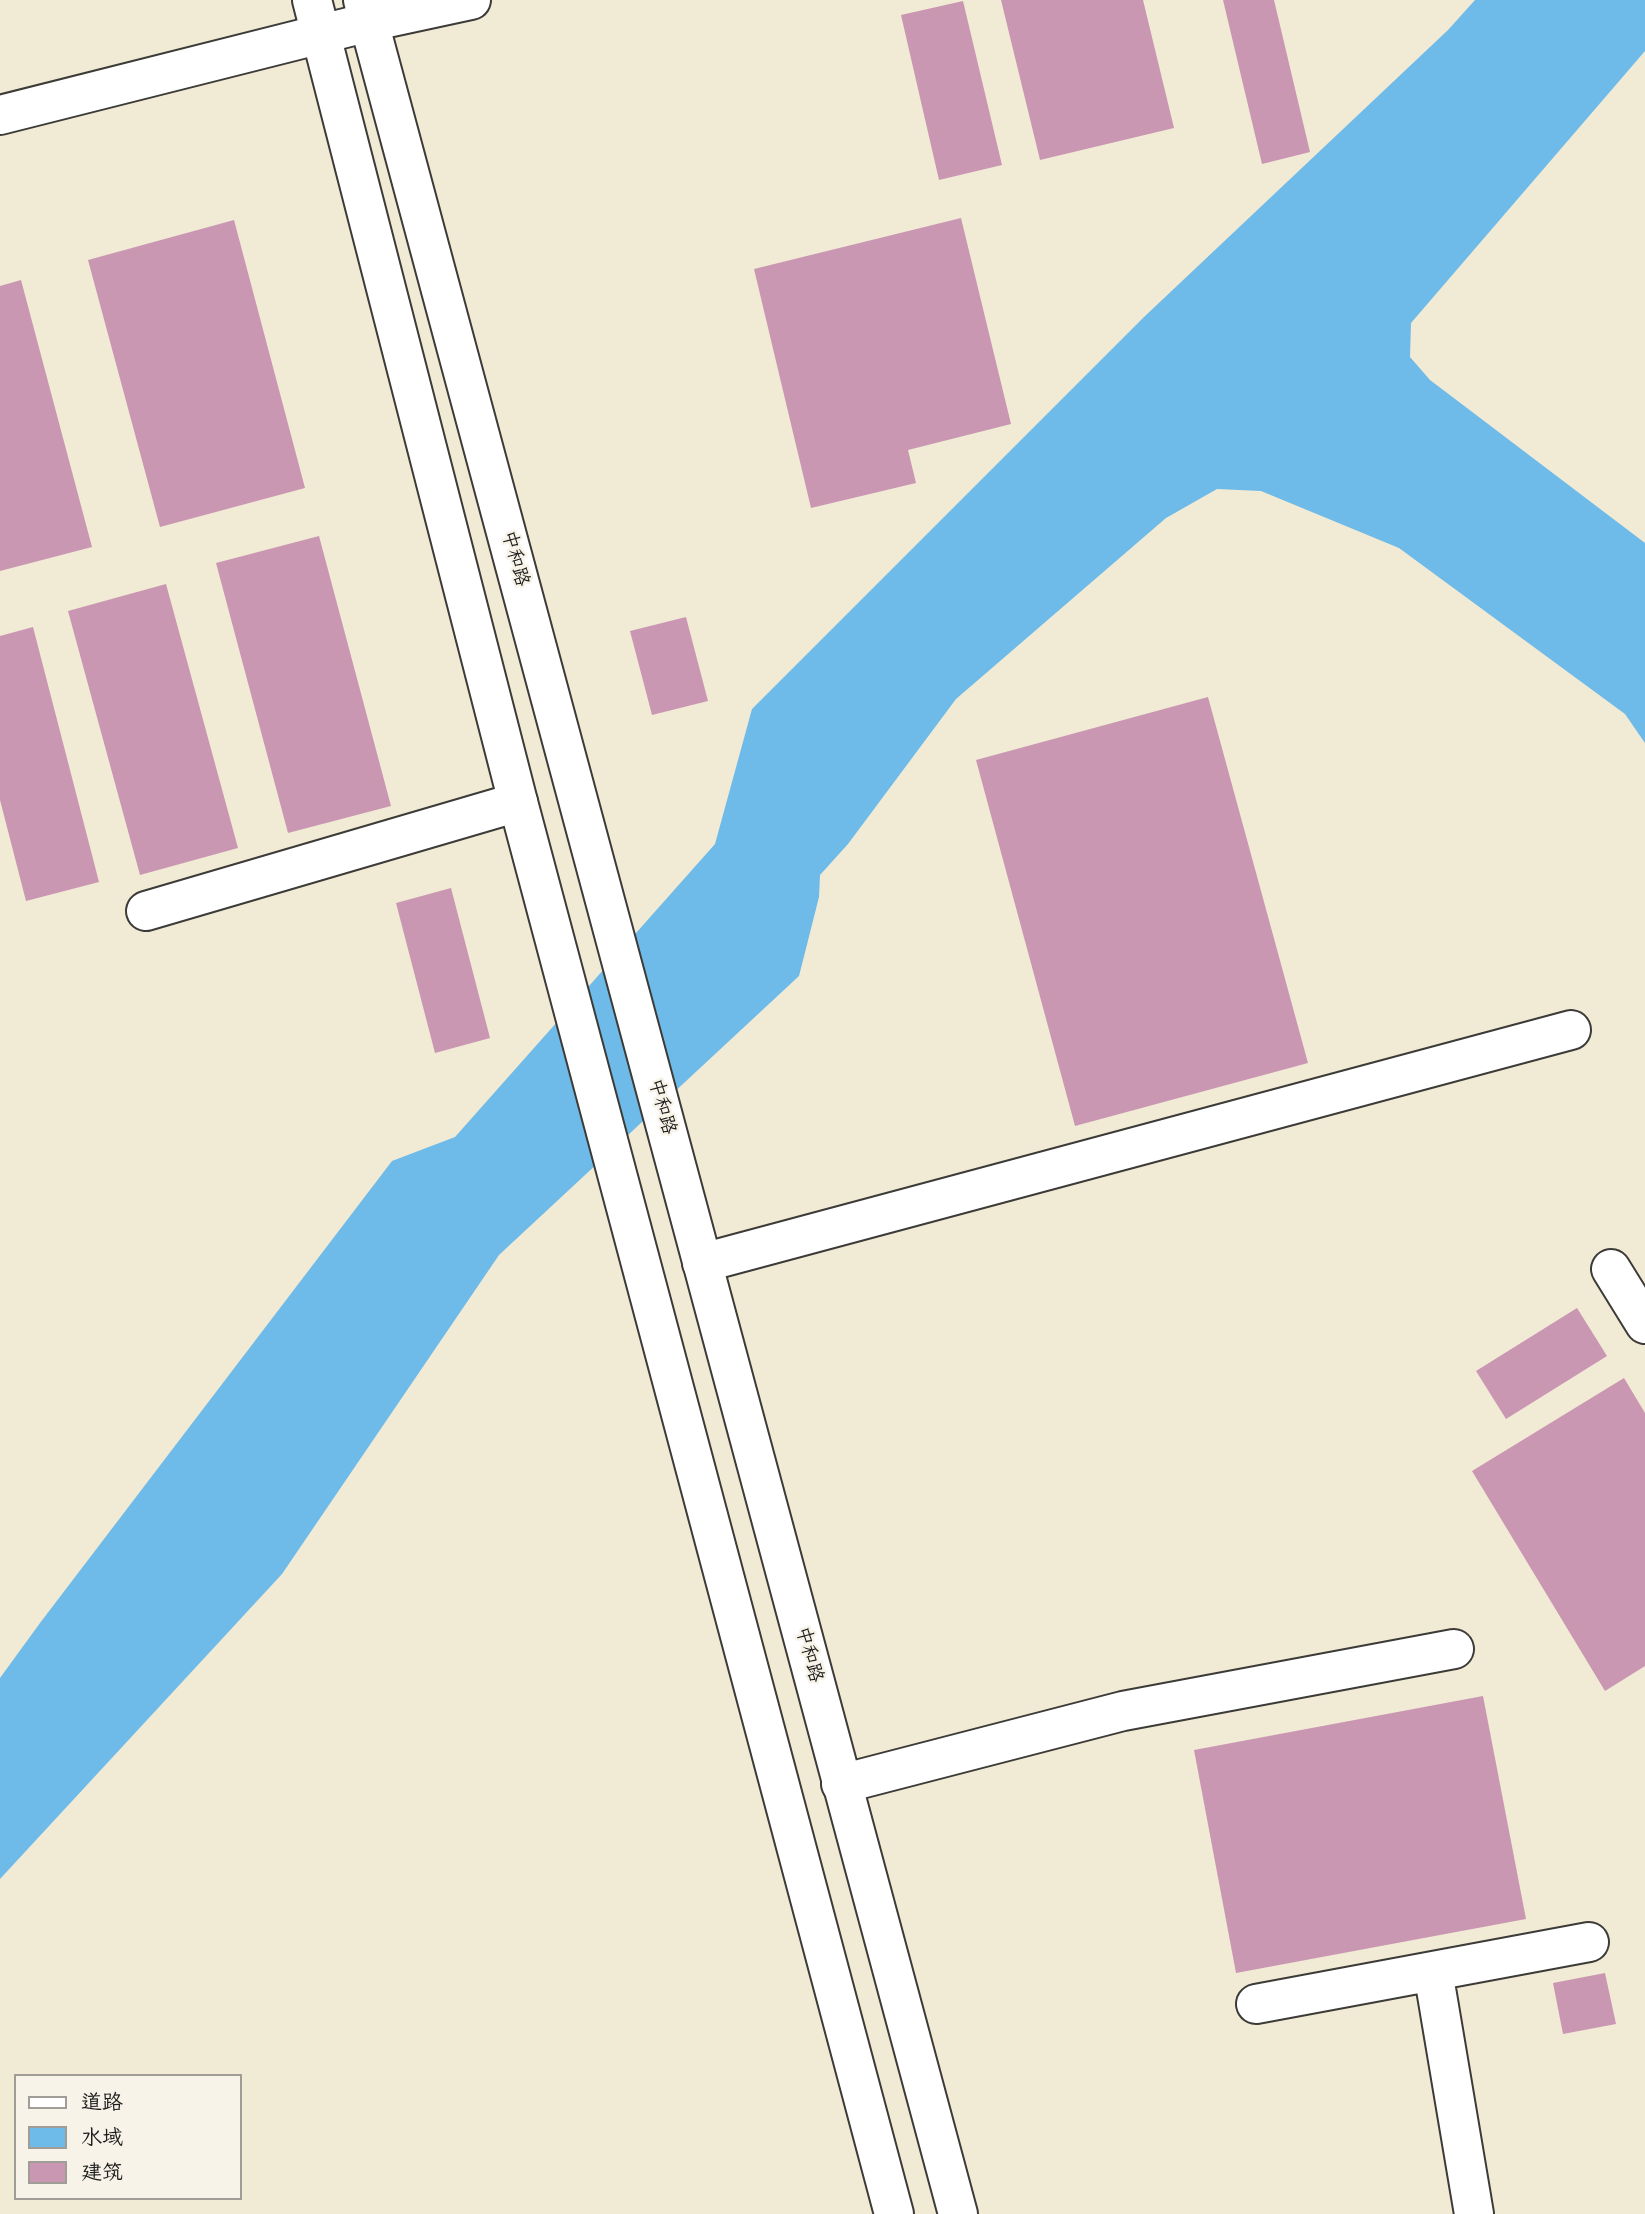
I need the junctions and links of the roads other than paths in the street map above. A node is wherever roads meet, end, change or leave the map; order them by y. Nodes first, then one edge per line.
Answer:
1 (471, 0) edge
2 (366, 11) edge
3 (317, 17) edge
4 (0, 115) edge
5 (518, 802) junction
6 (146, 911) dead end
7 (1571, 1030) dead end
8 (702, 1264) junction
9 (1611, 1269) dead end
10 (1645, 1324) edge
11 (1454, 1649) dead end
12 (841, 1784) junction
13 (1589, 1942) dead end
14 (1433, 1971) junction
15 (1256, 2004) dead end
16 (894, 2214) edge
17 (957, 2214) edge
18 (1474, 2214) edge

1 - 2 main road
2 - 3 main road
2 - 8 main road, 中和路
3 - 4 main road
3 - 5 main road
5 - 6 main road
5 - 16 main road
7 - 8 main road
8 - 12 main road, 中和路
9 - 10 main road
11 - 12 main road
12 - 17 main road, 中和路
13 - 14 main road
14 - 15 main road
14 - 18 main road

